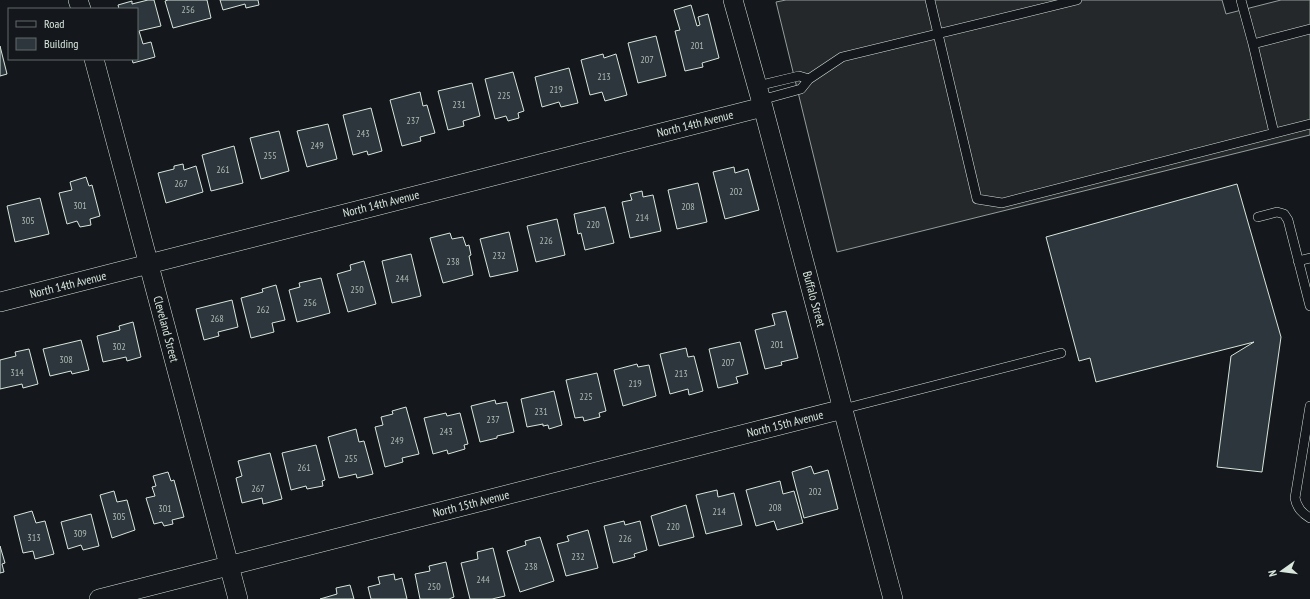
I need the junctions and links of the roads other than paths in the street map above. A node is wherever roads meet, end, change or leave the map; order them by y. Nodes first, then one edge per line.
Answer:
1 (733, 0) edge
2 (930, 0) edge
3 (1077, 0) edge
4 (1241, 0) edge
5 (1310, 29) edge
6 (938, 33) junction
7 (1253, 44) junction
8 (94, 60) edge
9 (809, 79) junction
10 (760, 98) junction
11 (1310, 124) edge
12 (1274, 133) junction
13 (1258, 217) dead end
14 (1310, 258) edge
15 (1298, 261) junction
16 (148, 264) junction
17 (0, 302) edge
18 (1310, 306) edge
19 (1061, 353) dead end
20 (1310, 406) edge
21 (843, 409) junction
22 (1310, 518) edge
23 (230, 566) junction
24 (98, 599) edge
25 (238, 599) edge
26 (894, 599) edge

1 - 10 street, Buffalo Street
2 - 6 lane
3 - 6 lane
4 - 7 lane
5 - 7 lane
6 - 9 lane
6 - 12 lane
7 - 12 lane
8 - 16 street, Cleveland Street
9 - 10 lane
9 - 10 lane
10 - 16 street, North 14th Avenue
10 - 21 street, Buffalo Street
11 - 12 lane
13 - 15 lane
14 - 15 lane
15 - 18 lane
16 - 17 street, North 14th Avenue
16 - 23 street, Cleveland Street
19 - 21 lane
20 - 22 lane
21 - 23 street, North 15th Avenue
21 - 26 street, Buffalo Street
23 - 24 street, North 15th Avenue
23 - 25 street, Cleveland Street

